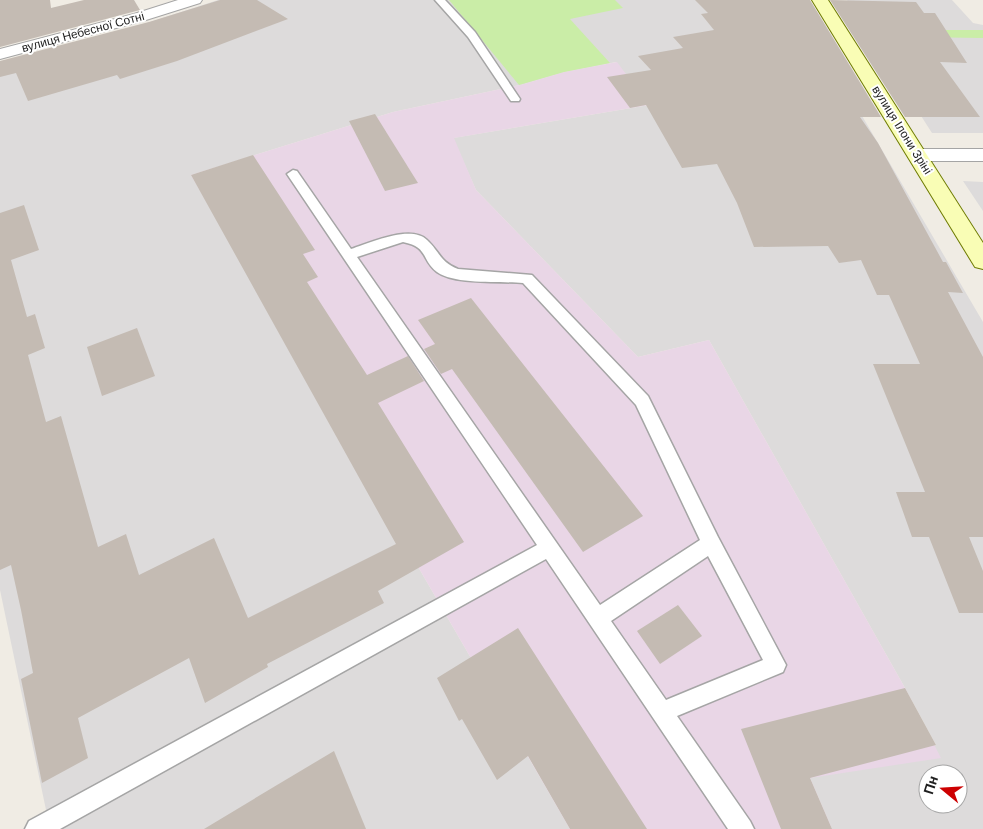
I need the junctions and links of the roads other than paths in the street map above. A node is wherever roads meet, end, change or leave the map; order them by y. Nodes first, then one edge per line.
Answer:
1 (194, 0) edge
2 (440, 0) edge
3 (820, 0) edge
4 (0, 54) edge
5 (515, 99) dead end
6 (918, 155) junction
7 (983, 156) edge
8 (294, 174) dead end
9 (348, 254) junction
10 (983, 261) edge
11 (711, 543) junction
12 (548, 548) junction
13 (597, 619) junction
14 (662, 712) junction
15 (37, 829) edge
16 (742, 829) edge

1 - 4 street, вулиця Небесної Сотні
2 - 5 lane
3 - 6 main road, вулиця Ілони Зріні
6 - 7 street
6 - 10 main road, вулиця Ілони Зріні
8 - 9 lane
9 - 11 lane
9 - 12 lane
11 - 13 lane
11 - 14 lane
12 - 13 lane
12 - 15 lane
13 - 14 lane
14 - 16 lane

